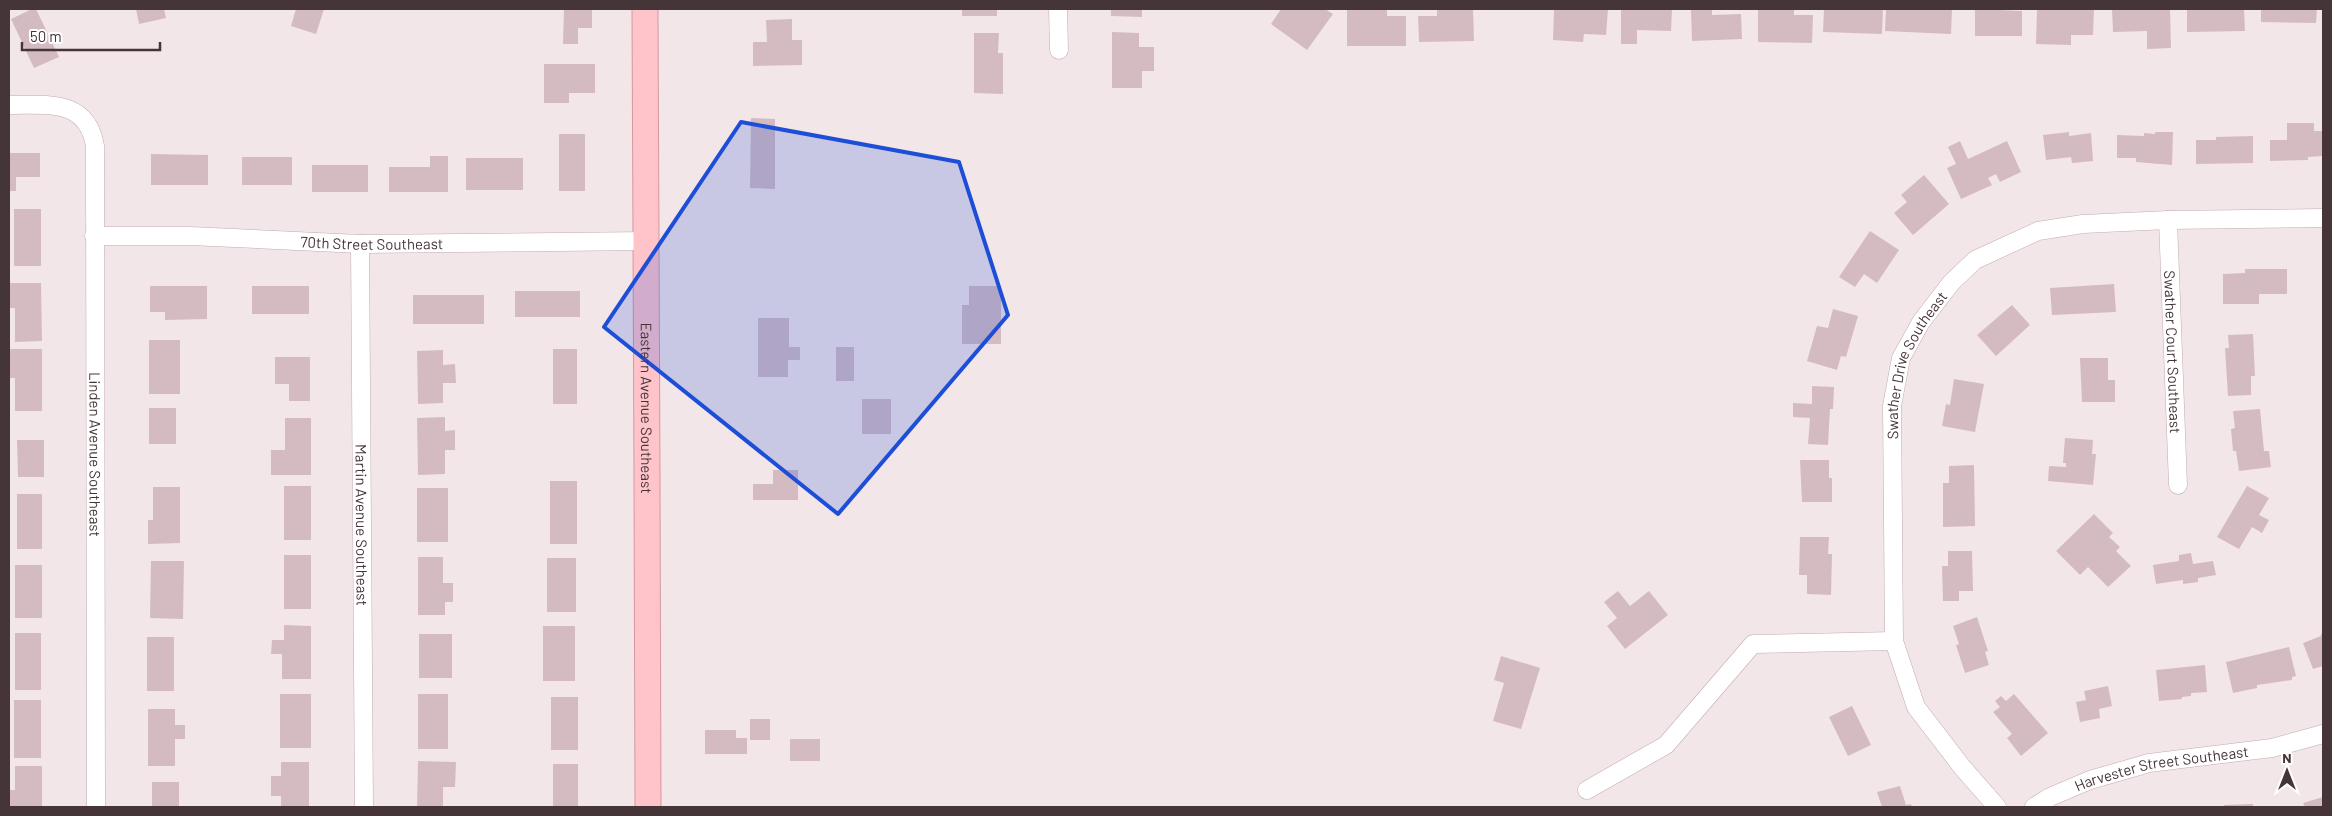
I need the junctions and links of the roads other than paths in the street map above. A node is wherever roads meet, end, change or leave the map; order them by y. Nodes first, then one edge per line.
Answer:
1 (645, 9) edge
2 (1058, 9) edge
3 (1058, 50) dead end
4 (9, 105) edge
5 (2323, 218) edge
6 (2168, 220) junction
7 (94, 236) junction
8 (648, 241) junction
9 (360, 244) junction
10 (2178, 485) dead end
11 (1894, 642) junction
12 (2323, 734) edge
13 (1587, 790) dead end
14 (96, 807) edge
15 (364, 807) edge
16 (648, 807) edge
17 (1997, 807) edge
18 (2034, 807) edge

1 - 8 street, Eastern Avenue Southeast
2 - 3 street
4 - 7 street, Linden Avenue Southeast
5 - 6 street, Swather Drive Southeast
6 - 10 street, Swather Court Southeast
6 - 11 street, Swather Drive Southeast
7 - 9 street, 70th Street Southeast
7 - 14 street, Linden Avenue Southeast
8 - 9 street, 70th Street Southeast
8 - 16 street, Eastern Avenue Southeast
9 - 15 street, Martin Avenue Southeast
11 - 13 street
11 - 17 street, Swather Drive Southeast
12 - 18 street, Harvester Street Southeast

